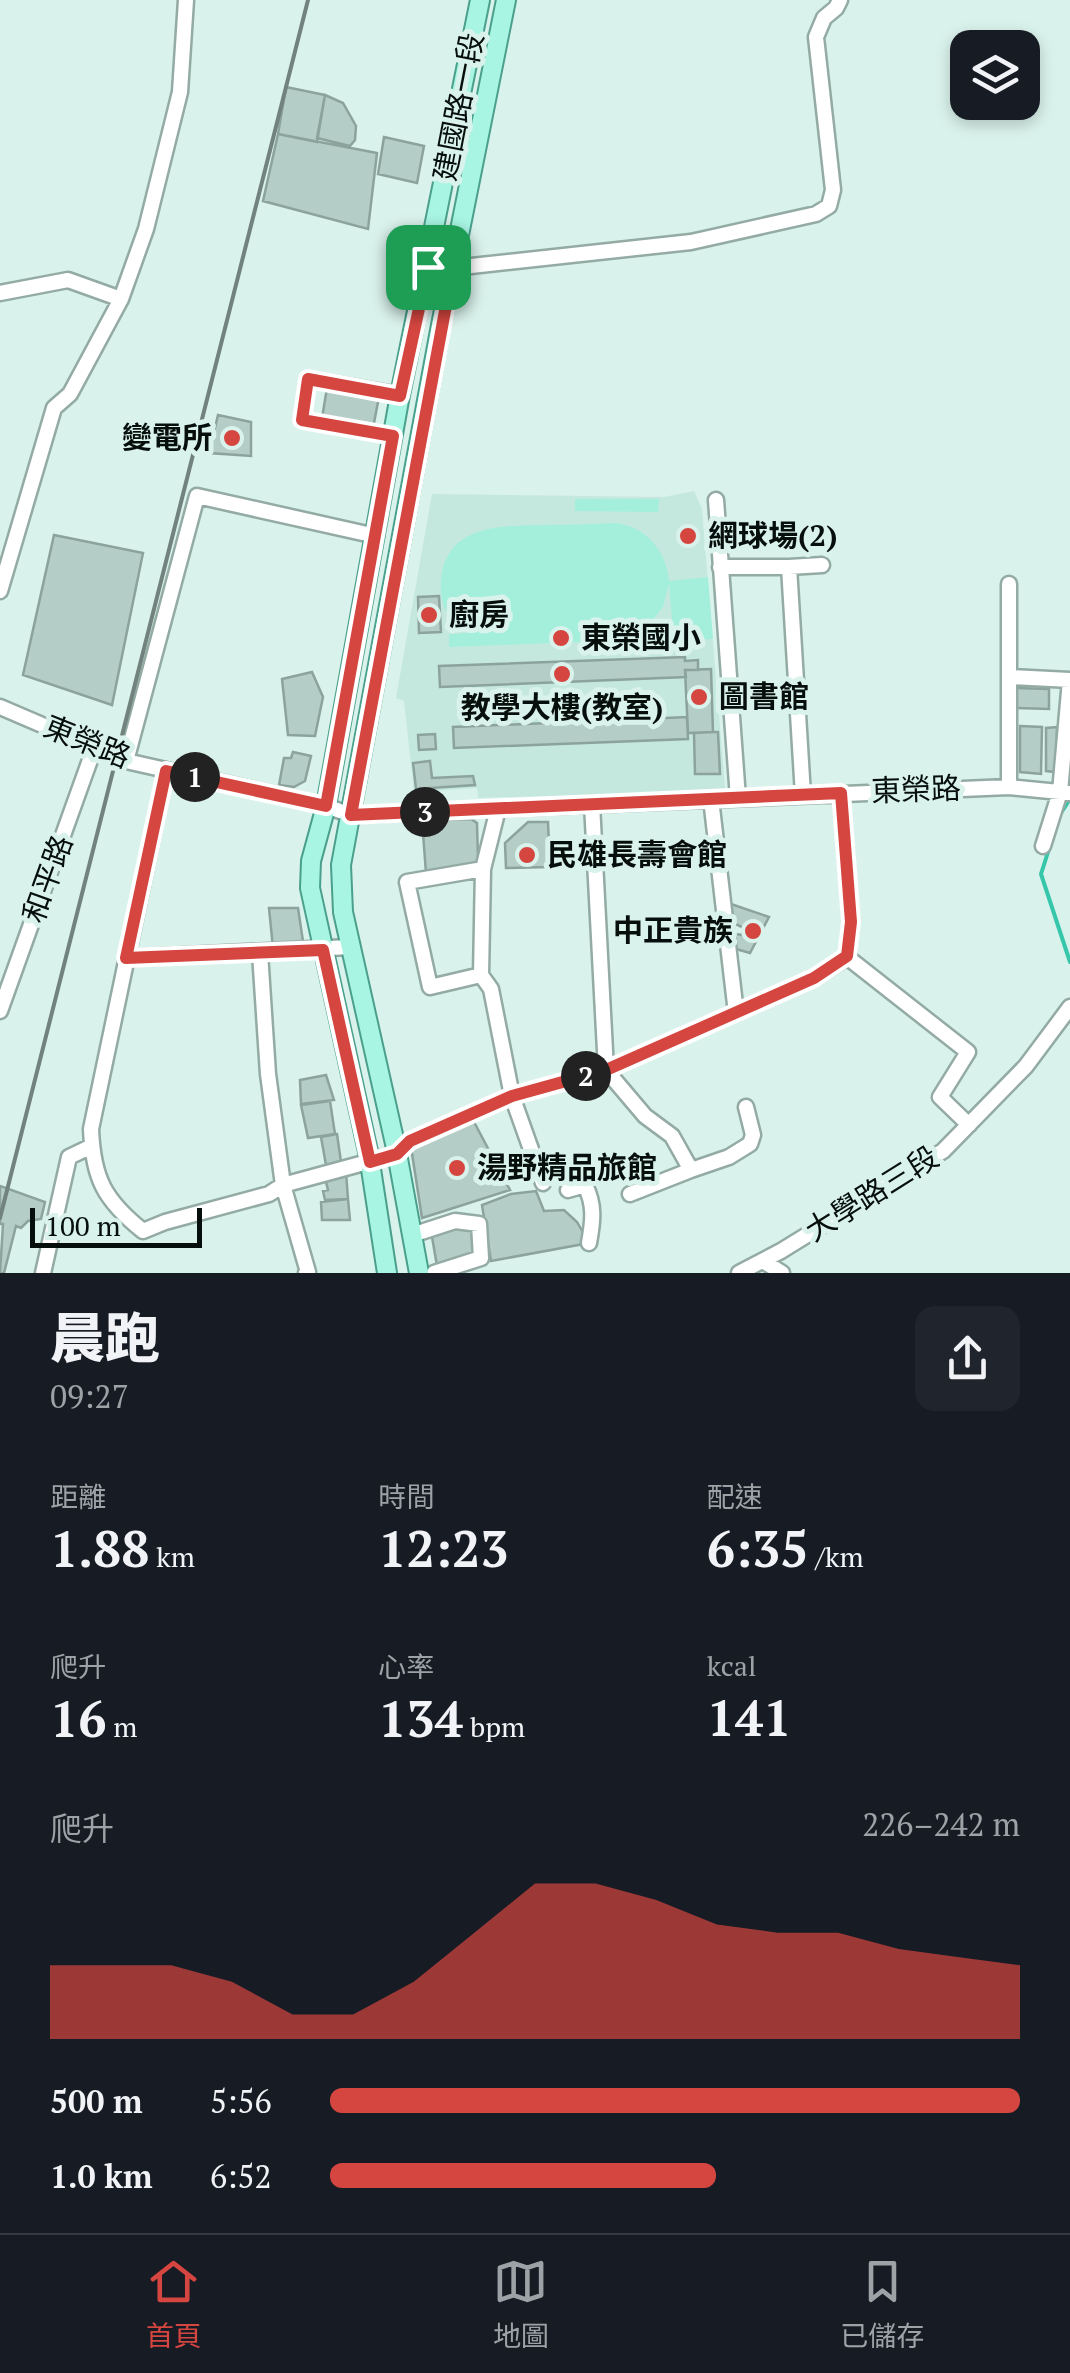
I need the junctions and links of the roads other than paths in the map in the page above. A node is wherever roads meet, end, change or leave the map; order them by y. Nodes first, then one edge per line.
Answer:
1 (186, 0) edge
2 (480, 0) edge
3 (506, 0) edge
4 (840, 0) edge
5 (428, 267) junction
6 (453, 268) junction
7 (0, 293) edge
8 (122, 299) junction
9 (400, 396) junction
10 (393, 436) junction
11 (716, 500) dead end
12 (376, 536) junction
13 (822, 565) dead end
14 (720, 567) junction
15 (788, 567) junction
16 (1009, 584) dead end
17 (0, 591) edge
18 (1009, 677) junction
19 (1070, 680) edge
20 (0, 707) edge
21 (95, 746) junction
22 (126, 760) junction
23 (166, 771) junction
24 (1009, 787) junction
25 (1066, 789) edge
26 (841, 793) junction
27 (803, 795) junction
28 (738, 798) junction
29 (711, 799) junction
30 (592, 804) junction
31 (326, 806) junction
32 (498, 809) junction
33 (351, 815) junction
34 (1043, 846) dead end
35 (483, 869) junction
36 (350, 947) junction
37 (323, 950) junction
38 (21, 953) junction
39 (260, 953) junction
40 (847, 956) junction
41 (126, 958) junction
42 (0, 960) edge
43 (481, 976) junction
44 (1070, 1007) edge
45 (0, 1011) edge
46 (736, 1012) junction
47 (606, 1070) junction
48 (512, 1096) junction
49 (746, 1107) dead end
50 (969, 1124) junction
51 (92, 1146) junction
52 (384, 1158) junction
53 (691, 1170) junction
54 (543, 1184) dead end
55 (283, 1186) junction
56 (568, 1190) dead end
57 (630, 1194) dead end
58 (412, 1234) junction
59 (588, 1242) dead end
60 (763, 1260) junction
61 (43, 1273) edge
62 (306, 1273) edge
63 (387, 1273) edge
64 (418, 1273) edge
65 (434, 1273) edge
66 (738, 1273) edge
67 (782, 1273) edge

1 - 8 street
2 - 5 main road, 建國路一段
3 - 6 main road, 建國路一段
4 - 6 street
5 - 6 street
5 - 9 main road, 建國路一段
6 - 33 main road, 建國路一段
7 - 8 street
8 - 17 street
9 - 10 main road, 建國路一段
9 - 10 street
10 - 12 main road, 建國路一段
11 - 14 street
12 - 22 street
12 - 31 main road, 建國路一段
13 - 15 street
14 - 15 street
14 - 28 street
15 - 27 street
16 - 18 street
18 - 19 street
18 - 24 street
19 - 25 street
20 - 21 street, 東榮路
21 - 22 street, 東榮路
21 - 38 street, 和平路
22 - 23 street, 東榮路
23 - 31 street, 東榮路
23 - 41 street
24 - 25 street, 東榮路
24 - 26 street, 東榮路
25 - 34 street
26 - 27 street, 東榮路
26 - 40 street
27 - 28 street, 東榮路
28 - 29 street, 東榮路
29 - 30 street, 東榮路
29 - 46 street
30 - 32 street, 東榮路
30 - 47 street
31 - 33 street, 東榮路
31 - 37 main road, 建國路一段
32 - 33 street, 東榮路
32 - 35 street
33 - 36 main road, 建國路一段
35 - 43 street
35 - 43 street
36 - 37 street
36 - 52 main road, 建國路一段
37 - 39 street
37 - 52 main road, 建國路一段
38 - 42 street
38 - 45 street, 和平路
39 - 41 street
39 - 55 street
40 - 46 street
40 - 50 street
41 - 51 street
43 - 48 street
44 - 50 street, 大學路三段
46 - 47 street
47 - 48 street
47 - 53 street
48 - 52 street
48 - 54 street
49 - 53 street
50 - 60 street, 大學路三段
51 - 55 street
51 - 61 street
52 - 55 street
52 - 58 main road, 建國路一段
52 - 63 main road, 建國路一段
53 - 57 street
55 - 62 street
56 - 59 street
58 - 64 main road, 建國路一段
58 - 65 street
60 - 66 street, 大學路三段
60 - 67 street

